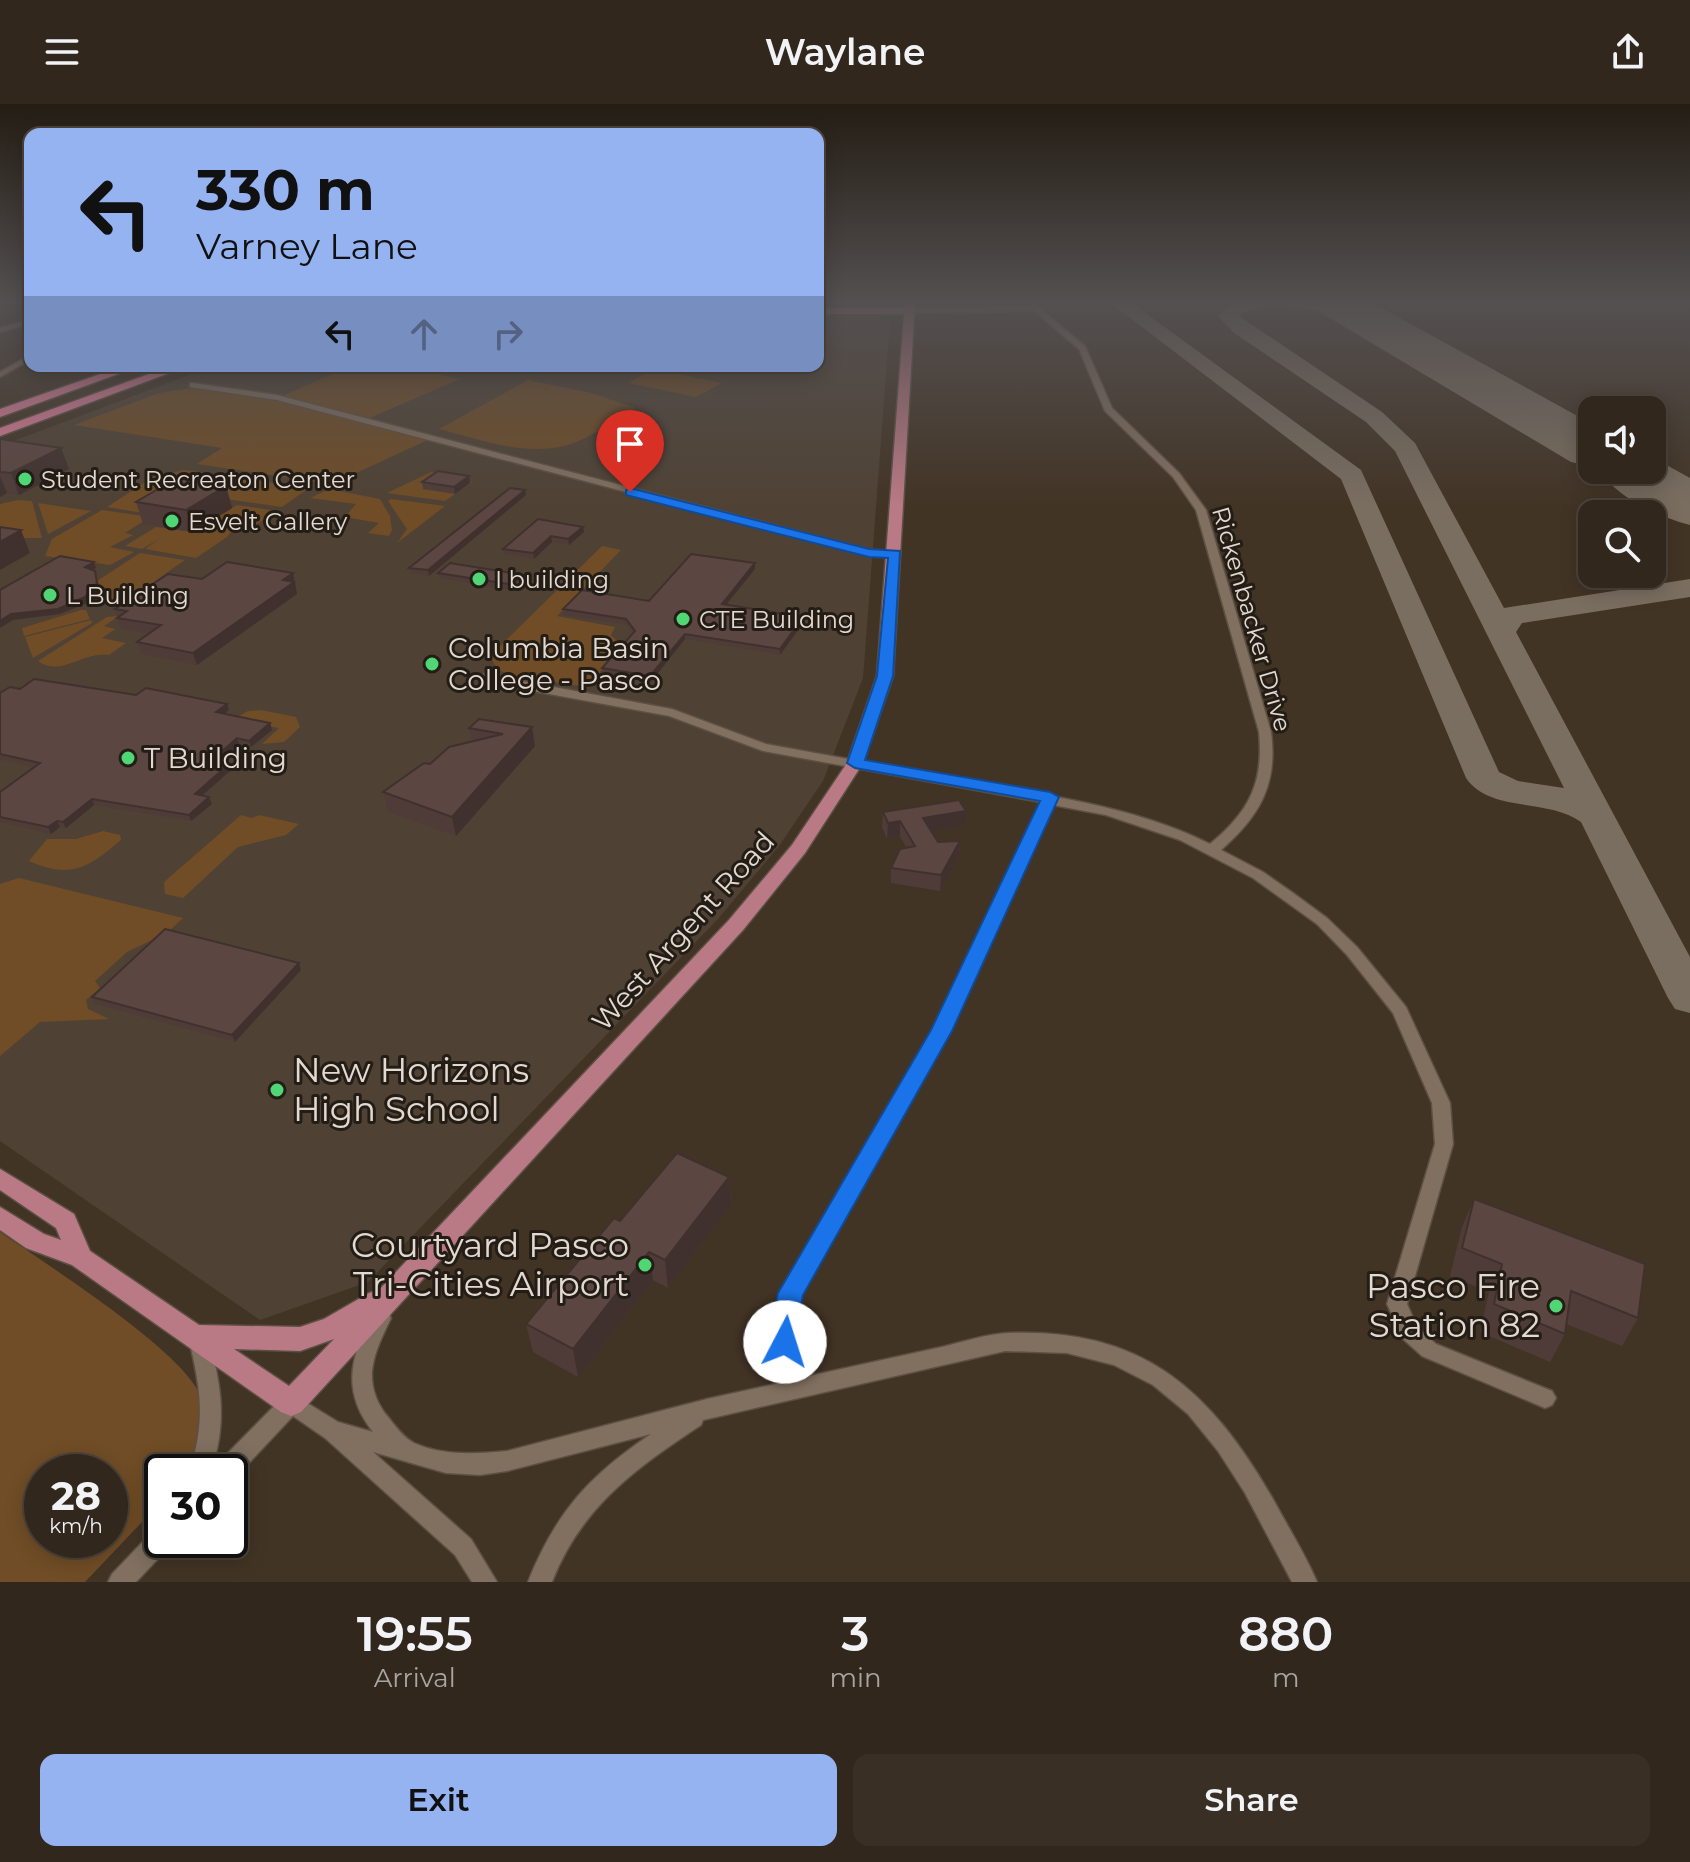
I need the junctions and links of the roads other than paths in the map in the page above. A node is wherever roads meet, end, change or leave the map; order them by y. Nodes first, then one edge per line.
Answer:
1 (905, 370) edge
2 (1091, 370) edge
3 (93, 372) edge
4 (117, 372) edge
5 (135, 372) edge
6 (165, 372) edge
7 (193, 385) dead end
8 (25, 404) junction
9 (0, 413) edge
10 (0, 421) edge
11 (0, 434) edge
12 (895, 554) junction
13 (484, 678) dead end
14 (855, 763) junction
15 (1050, 797) junction
16 (1212, 850) junction
17 (0, 1178) edge
18 (0, 1217) edge
19 (81, 1258) junction
20 (397, 1290) junction
21 (198, 1335) junction
22 (797, 1389) junction
23 (1545, 1398) dead end
24 (291, 1403) junction
25 (707, 1409) junction
26 (333, 1431) junction
27 (406, 1449) junction
28 (207, 1454) edge
29 (242, 1454) edge
30 (144, 1557) edge
31 (120, 1582) edge
32 (485, 1582) edge
33 (540, 1582) edge
34 (1305, 1582) edge

1 - 12 main road, West Argent Road
2 - 16 street, Rickenbacker Drive
3 - 8 highway
4 - 8 highway
5 - 10 highway
6 - 11 highway
7 - 12 street
8 - 9 highway
12 - 14 main road, West Argent Road
13 - 14 street
14 - 15 street
14 - 20 main road, West Argent Road
15 - 16 street
15 - 22 street
16 - 23 street
17 - 19 main road
18 - 19 main road
19 - 21 main road
20 - 21 main road
20 - 24 main road, West Argent Road
20 - 27 street
21 - 24 main road
21 - 28 street
22 - 25 street
22 - 34 street
24 - 26 street
24 - 29 street, West Argent Road
25 - 27 street
25 - 33 street
26 - 27 street
26 - 32 street
30 - 31 street

